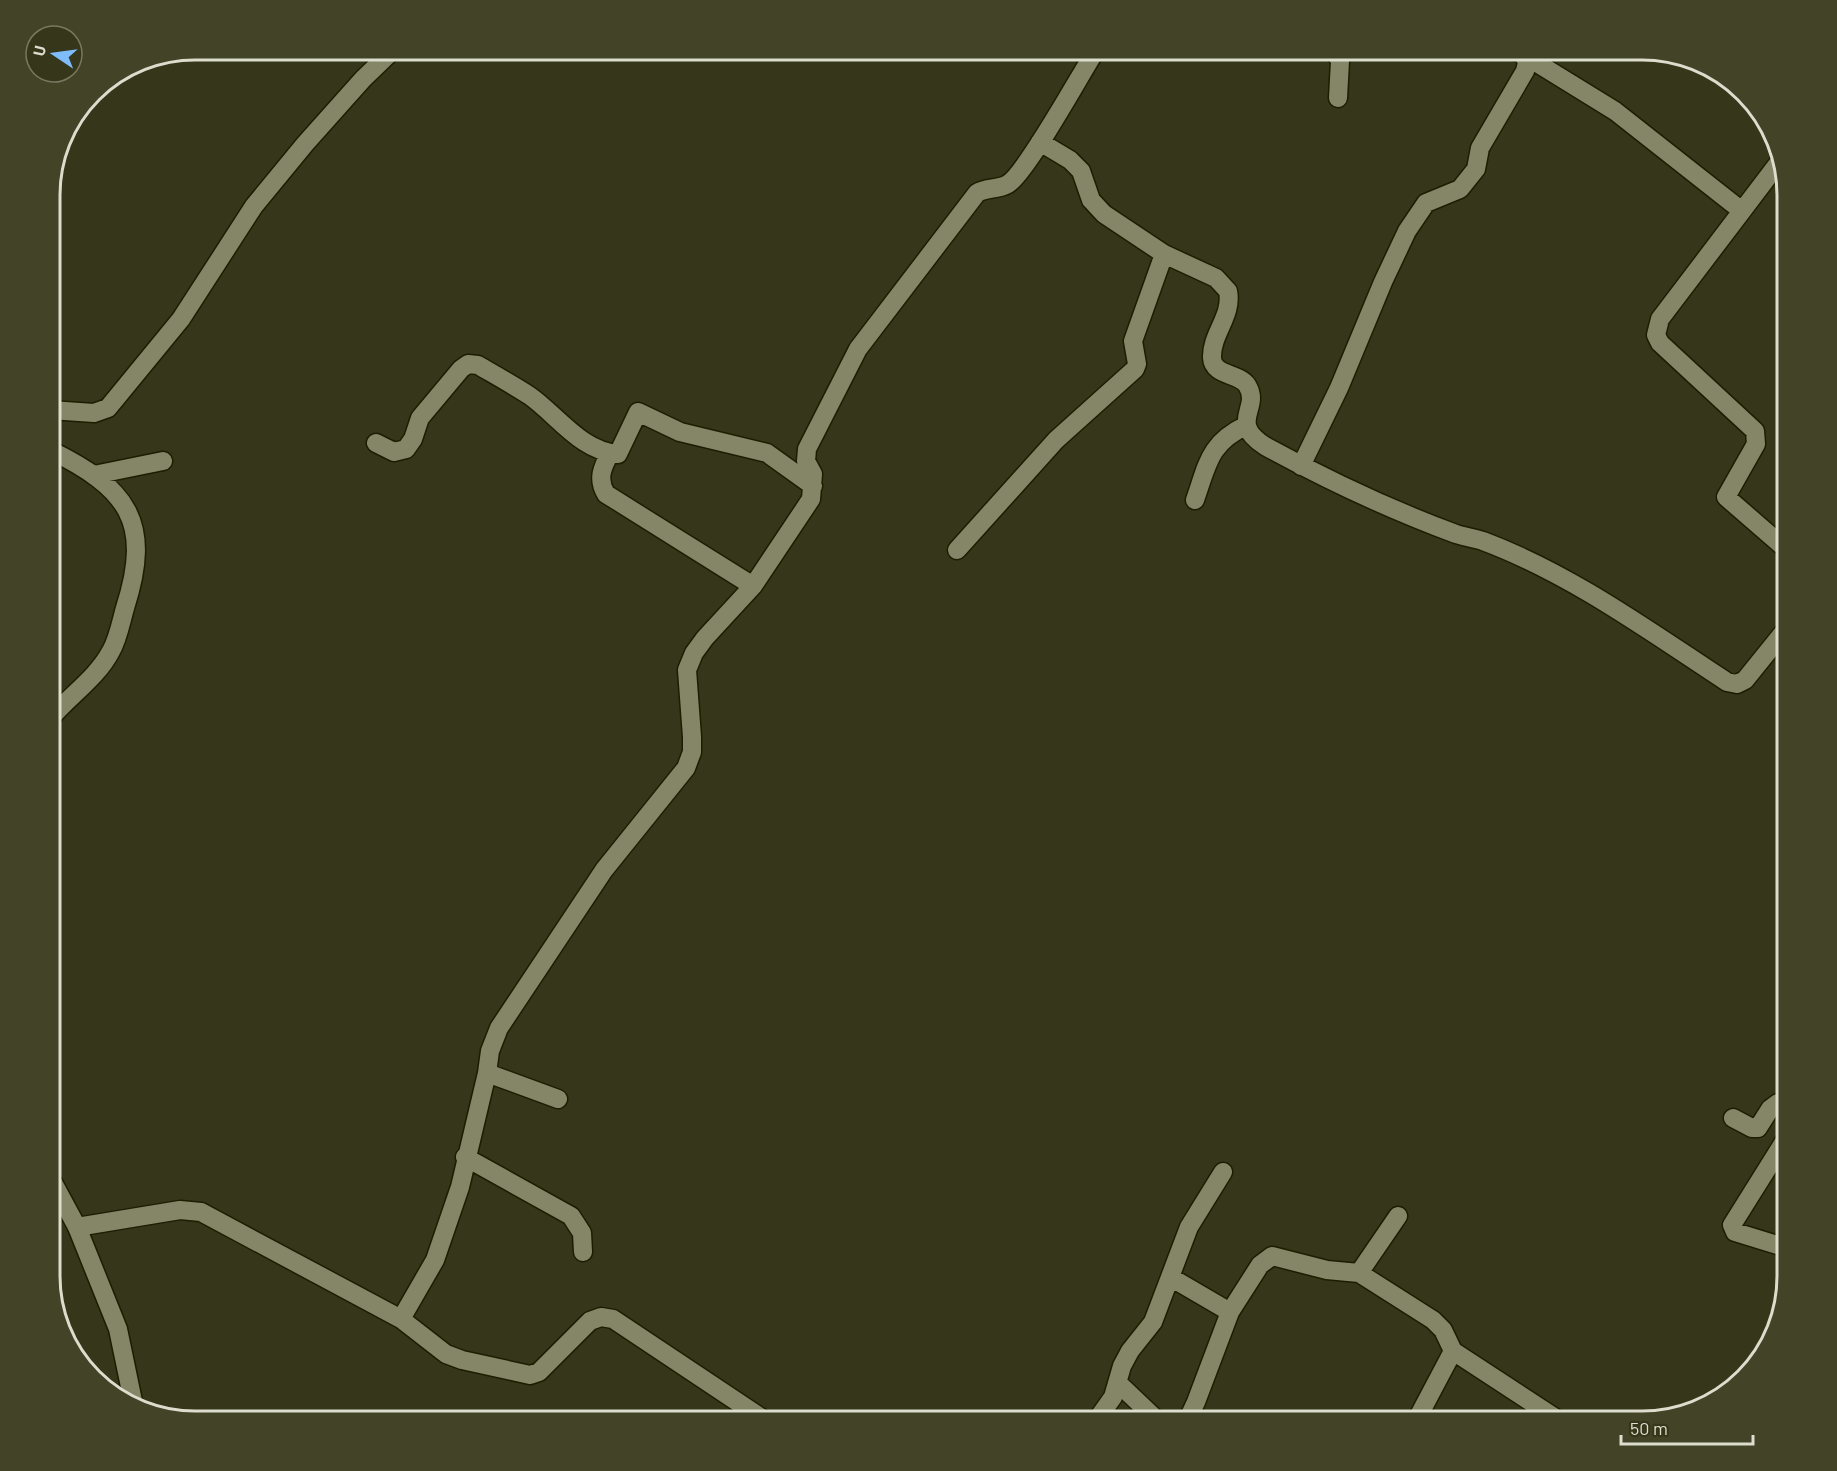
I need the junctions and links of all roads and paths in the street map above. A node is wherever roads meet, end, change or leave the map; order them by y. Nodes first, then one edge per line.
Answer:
1 (384, 60) edge
2 (1090, 60) edge
3 (1340, 60) edge
4 (1525, 60) edge
5 (1531, 60) edge
6 (1338, 98) dead end
7 (1040, 142) junction
8 (1774, 169) edge
9 (1742, 211) junction
10 (1164, 254) junction
11 (60, 411) edge
12 (1247, 425) junction
13 (376, 443) dead end
14 (610, 453) junction
15 (60, 456) edge
16 (163, 461) dead end
17 (1301, 466) junction
18 (94, 475) junction
19 (813, 486) junction
20 (1195, 500) dead end
21 (1777, 541) edge
22 (957, 550) dead end
23 (753, 586) junction
24 (1777, 641) edge
25 (60, 709) edge
26 (487, 1074) junction
27 (558, 1099) dead end
28 (1777, 1103) edge
29 (1733, 1118) dead end
30 (1777, 1154) edge
31 (465, 1157) junction
32 (1224, 1172) dead end
33 (60, 1196) edge
34 (1398, 1216) dead end
35 (77, 1227) junction
36 (1777, 1244) edge
37 (583, 1252) dead end
38 (1359, 1273) junction
39 (1170, 1278) junction
40 (1230, 1312) junction
41 (401, 1319) junction
42 (1453, 1351) junction
43 (1118, 1383) junction
44 (132, 1395) edge
45 (750, 1411) edge
46 (1103, 1411) edge
47 (1147, 1411) edge
48 (1192, 1411) edge
49 (1422, 1411) edge
50 (1543, 1411) edge

1 - 11 street
2 - 7 street
3 - 6 street
4 - 17 street
5 - 9 street
7 - 10 street
7 - 19 street
8 - 9 street
9 - 21 street
10 - 12 street
10 - 22 street
12 - 17 street
12 - 20 street
13 - 14 street
14 - 19 street
14 - 23 street
15 - 18 street
16 - 18 street
17 - 24 street
18 - 25 street
19 - 23 street
23 - 26 street
26 - 27 street
26 - 31 street
28 - 29 street
30 - 36 street
31 - 37 street
31 - 41 street
32 - 39 street
33 - 35 street
34 - 38 street
35 - 41 street
35 - 44 street
38 - 40 street
38 - 42 street
39 - 40 street
39 - 43 street
40 - 48 street
41 - 45 street
42 - 49 street
42 - 50 street
43 - 46 street
43 - 47 street

